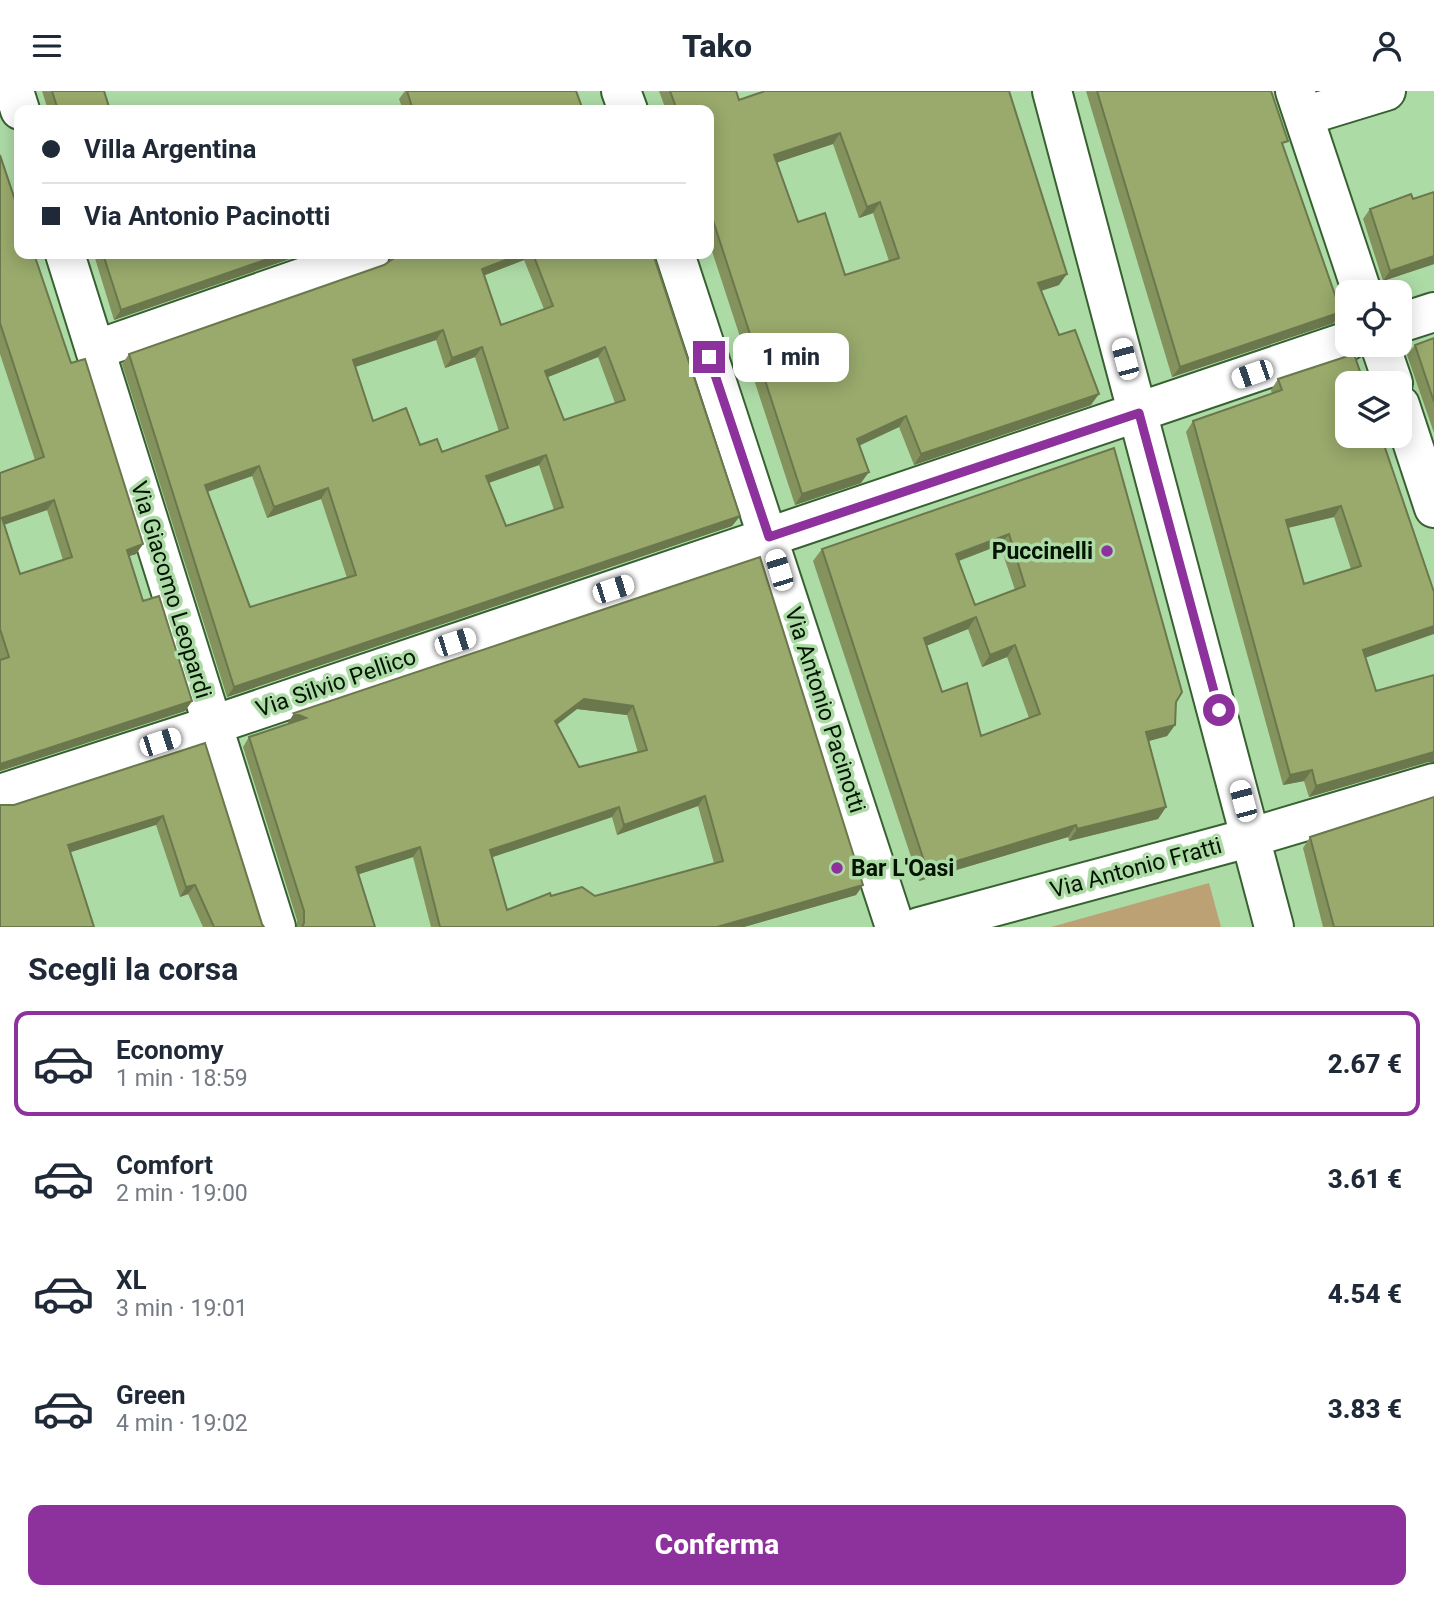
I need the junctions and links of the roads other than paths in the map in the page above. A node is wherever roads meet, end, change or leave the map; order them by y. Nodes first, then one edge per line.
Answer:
1 (1052, 91) edge
2 (1386, 91) edge
3 (1300, 104) edge
4 (67, 259) edge
5 (356, 259) edge
6 (677, 259) edge
7 (1358, 280) edge
8 (1434, 312) edge
9 (1412, 319) edge
10 (1335, 345) edge
11 (95, 350) junction
12 (1139, 413) junction
13 (1412, 441) edge
14 (1434, 508) edge
15 (769, 537) junction
16 (213, 725) junction
17 (1434, 783) edge
18 (0, 794) edge
19 (1252, 837) junction
20 (276, 927) edge
21 (895, 927) edge
22 (919, 927) edge
23 (1274, 927) edge

1 - 12 street
2 - 3 street
3 - 7 street
4 - 11 street, Via Giacomo Leopardi
5 - 11 street
6 - 15 street, Via Antonio Pacinotti
8 - 9 street
10 - 12 street, Via Silvio Pellico
11 - 16 street, Via Giacomo Leopardi
12 - 15 street, Via Silvio Pellico
12 - 19 street
13 - 14 street
15 - 16 street, Via Silvio Pellico
15 - 21 street, Via Antonio Pacinotti
16 - 18 street, Via Silvio Pellico
16 - 20 street, Via Giacomo Leopardi
17 - 19 street, Via Antonio Fratti
19 - 22 street, Via Antonio Fratti
19 - 23 street

